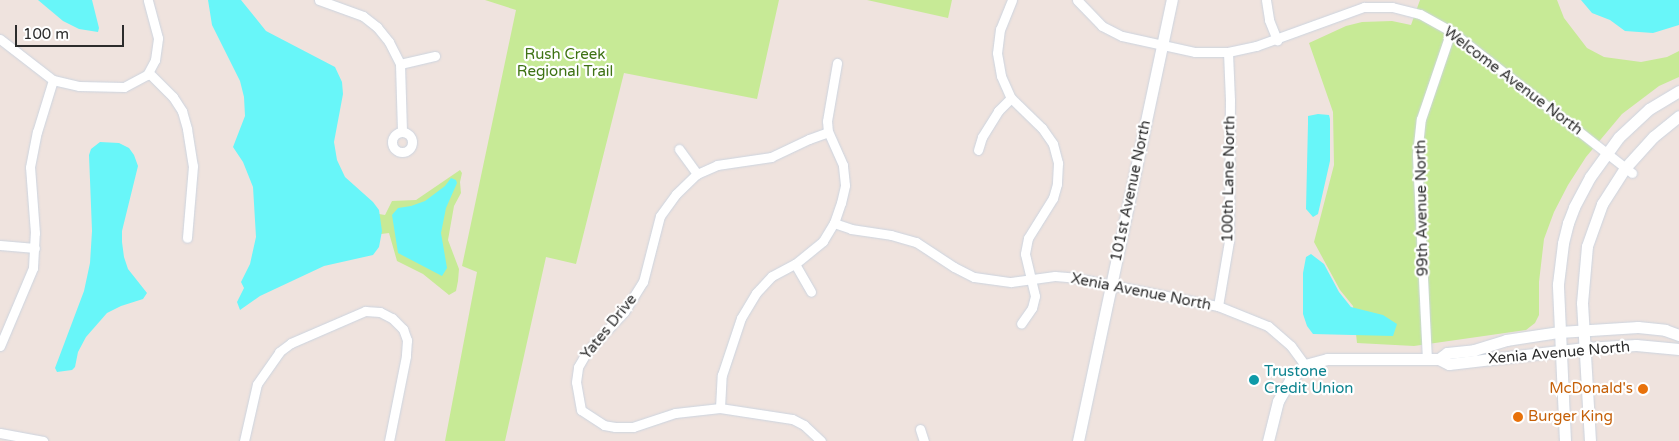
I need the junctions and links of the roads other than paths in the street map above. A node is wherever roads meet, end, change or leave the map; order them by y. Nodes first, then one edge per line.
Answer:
1 (148, 0) edge
2 (319, 0) edge
3 (1012, 0) edge
4 (1077, 0) edge
5 (1172, 0) edge
6 (1266, 0) edge
7 (1451, 31) junction
8 (0, 39) edge
9 (1277, 40) junction
10 (1163, 45) junction
11 (1228, 52) junction
12 (435, 56) dead end
13 (838, 63) dead end
14 (400, 64) junction
15 (148, 73) junction
16 (53, 80) junction
17 (1679, 91) edge
18 (1012, 98) junction
19 (1679, 116) edge
20 (402, 132) dead end
21 (828, 132) junction
22 (679, 149) dead end
23 (978, 150) dead end
24 (1606, 153) junction
25 (1628, 170) junction
26 (697, 174) junction
27 (834, 223) junction
28 (187, 238) dead end
29 (0, 245) edge
30 (35, 248) junction
31 (795, 264) junction
32 (1030, 278) junction
33 (1111, 284) junction
34 (811, 292) dead end
35 (1218, 306) junction
36 (1022, 324) dead end
37 (1584, 330) junction
38 (1559, 332) junction
39 (1679, 335) edge
40 (0, 346) edge
41 (1585, 348) junction
42 (1679, 349) edge
43 (1560, 350) junction
44 (1439, 359) junction
45 (1427, 360) junction
46 (1305, 365) junction
47 (720, 408) junction
48 (920, 429) dead end
49 (0, 433) edge
50 (43, 441) edge
51 (244, 441) edge
52 (389, 441) edge
53 (821, 441) edge
54 (924, 441) edge
55 (1078, 441) edge
56 (1268, 441) edge
57 (1565, 441) edge
58 (1590, 441) edge

1 - 15 street
2 - 14 street
3 - 18 street
4 - 10 street, Welcome Avenue North
5 - 10 street, 101st Avenue North
6 - 9 street
7 - 9 street, Welcome Avenue North
7 - 24 street, Welcome Avenue North
7 - 45 street, 99th Avenue North
8 - 16 street
9 - 11 street, Welcome Avenue North
10 - 11 street, Welcome Avenue North
10 - 33 street, 101st Avenue North
11 - 35 street, 100th Lane North
12 - 14 street
13 - 21 street
14 - 20 street
15 - 16 street
15 - 28 street
16 - 30 street
17 - 24 street
18 - 23 street
18 - 32 street
19 - 25 street
21 - 26 street, Yates Drive
21 - 27 street
22 - 26 street
24 - 25 street, Welcome Avenue North
24 - 38 street
25 - 37 street
26 - 47 street, Yates Drive
27 - 31 street
27 - 32 street, Xenia Avenue North
29 - 30 street
30 - 40 street
31 - 34 street
31 - 47 street
32 - 33 street, Xenia Avenue North
32 - 36 street
33 - 35 street, Xenia Avenue North
33 - 55 street, 101st Avenue North
35 - 46 street, Xenia Avenue North
37 - 38 street, Xenia Avenue North
37 - 39 street, Xenia Avenue North
37 - 41 street
38 - 43 street
38 - 44 street, Xenia Avenue North
41 - 42 street, Xenia Avenue North
41 - 43 street, Xenia Avenue North
41 - 58 street
43 - 44 street, Xenia Avenue North
43 - 57 street
44 - 45 street, Xenia Avenue North
45 - 46 street, Xenia Avenue North
46 - 56 street
47 - 53 street, Yates Drive
48 - 54 street
49 - 50 street
51 - 52 street

